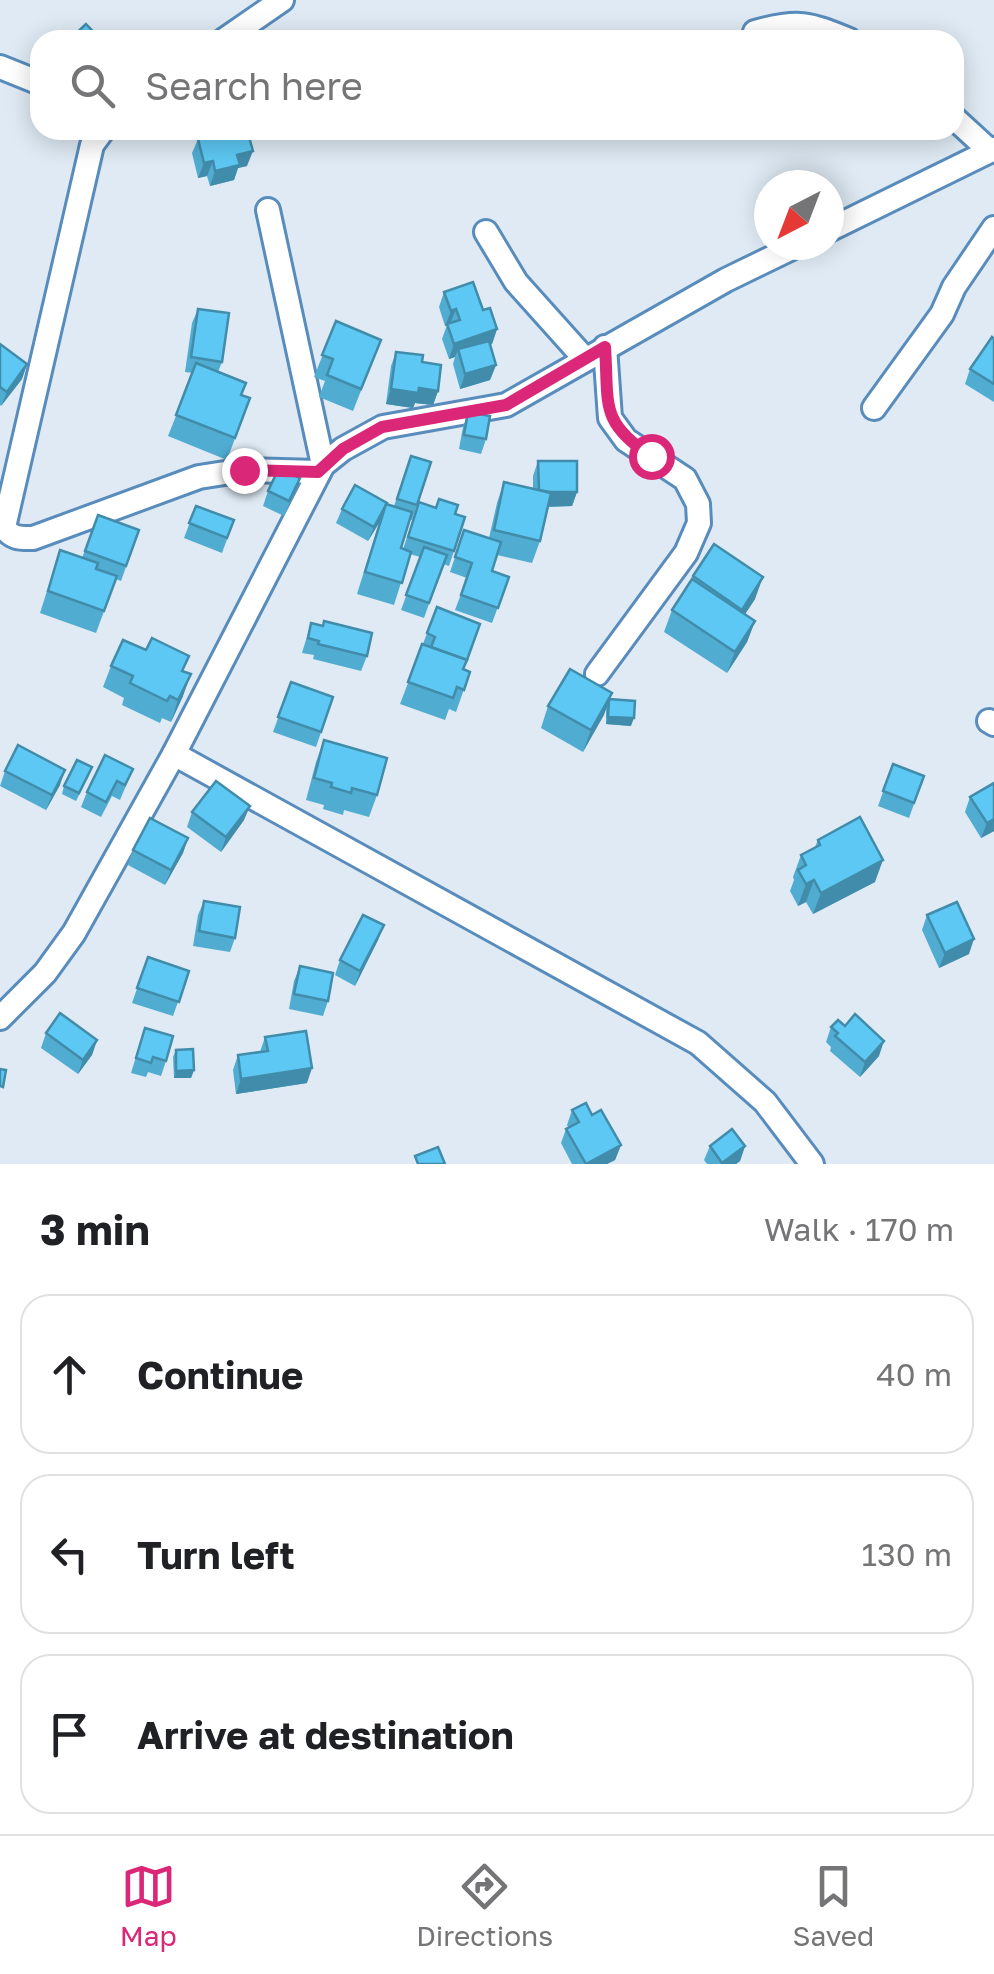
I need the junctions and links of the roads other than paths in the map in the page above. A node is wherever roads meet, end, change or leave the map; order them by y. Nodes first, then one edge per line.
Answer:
1 (282, 0) edge
2 (238, 30) edge
3 (763, 30) edge
4 (820, 30) edge
5 (0, 67) edge
6 (30, 80) edge
7 (964, 126) edge
8 (96, 140) edge
9 (992, 150) edge
10 (268, 210) dead end
11 (844, 223) edge
12 (994, 228) edge
13 (486, 232) dead end
14 (767, 260) edge
15 (595, 353) junction
16 (874, 408) dead end
17 (321, 469) junction
18 (597, 674) dead end
19 (174, 754) junction
20 (0, 1018) edge
21 (812, 1164) edge

1 - 2 street
3 - 4 street
5 - 6 street
7 - 9 street
8 - 17 street
9 - 11 street
10 - 17 street
12 - 16 street
13 - 15 street
14 - 15 street
15 - 17 street
15 - 18 street
17 - 19 street
19 - 20 street
19 - 21 street

